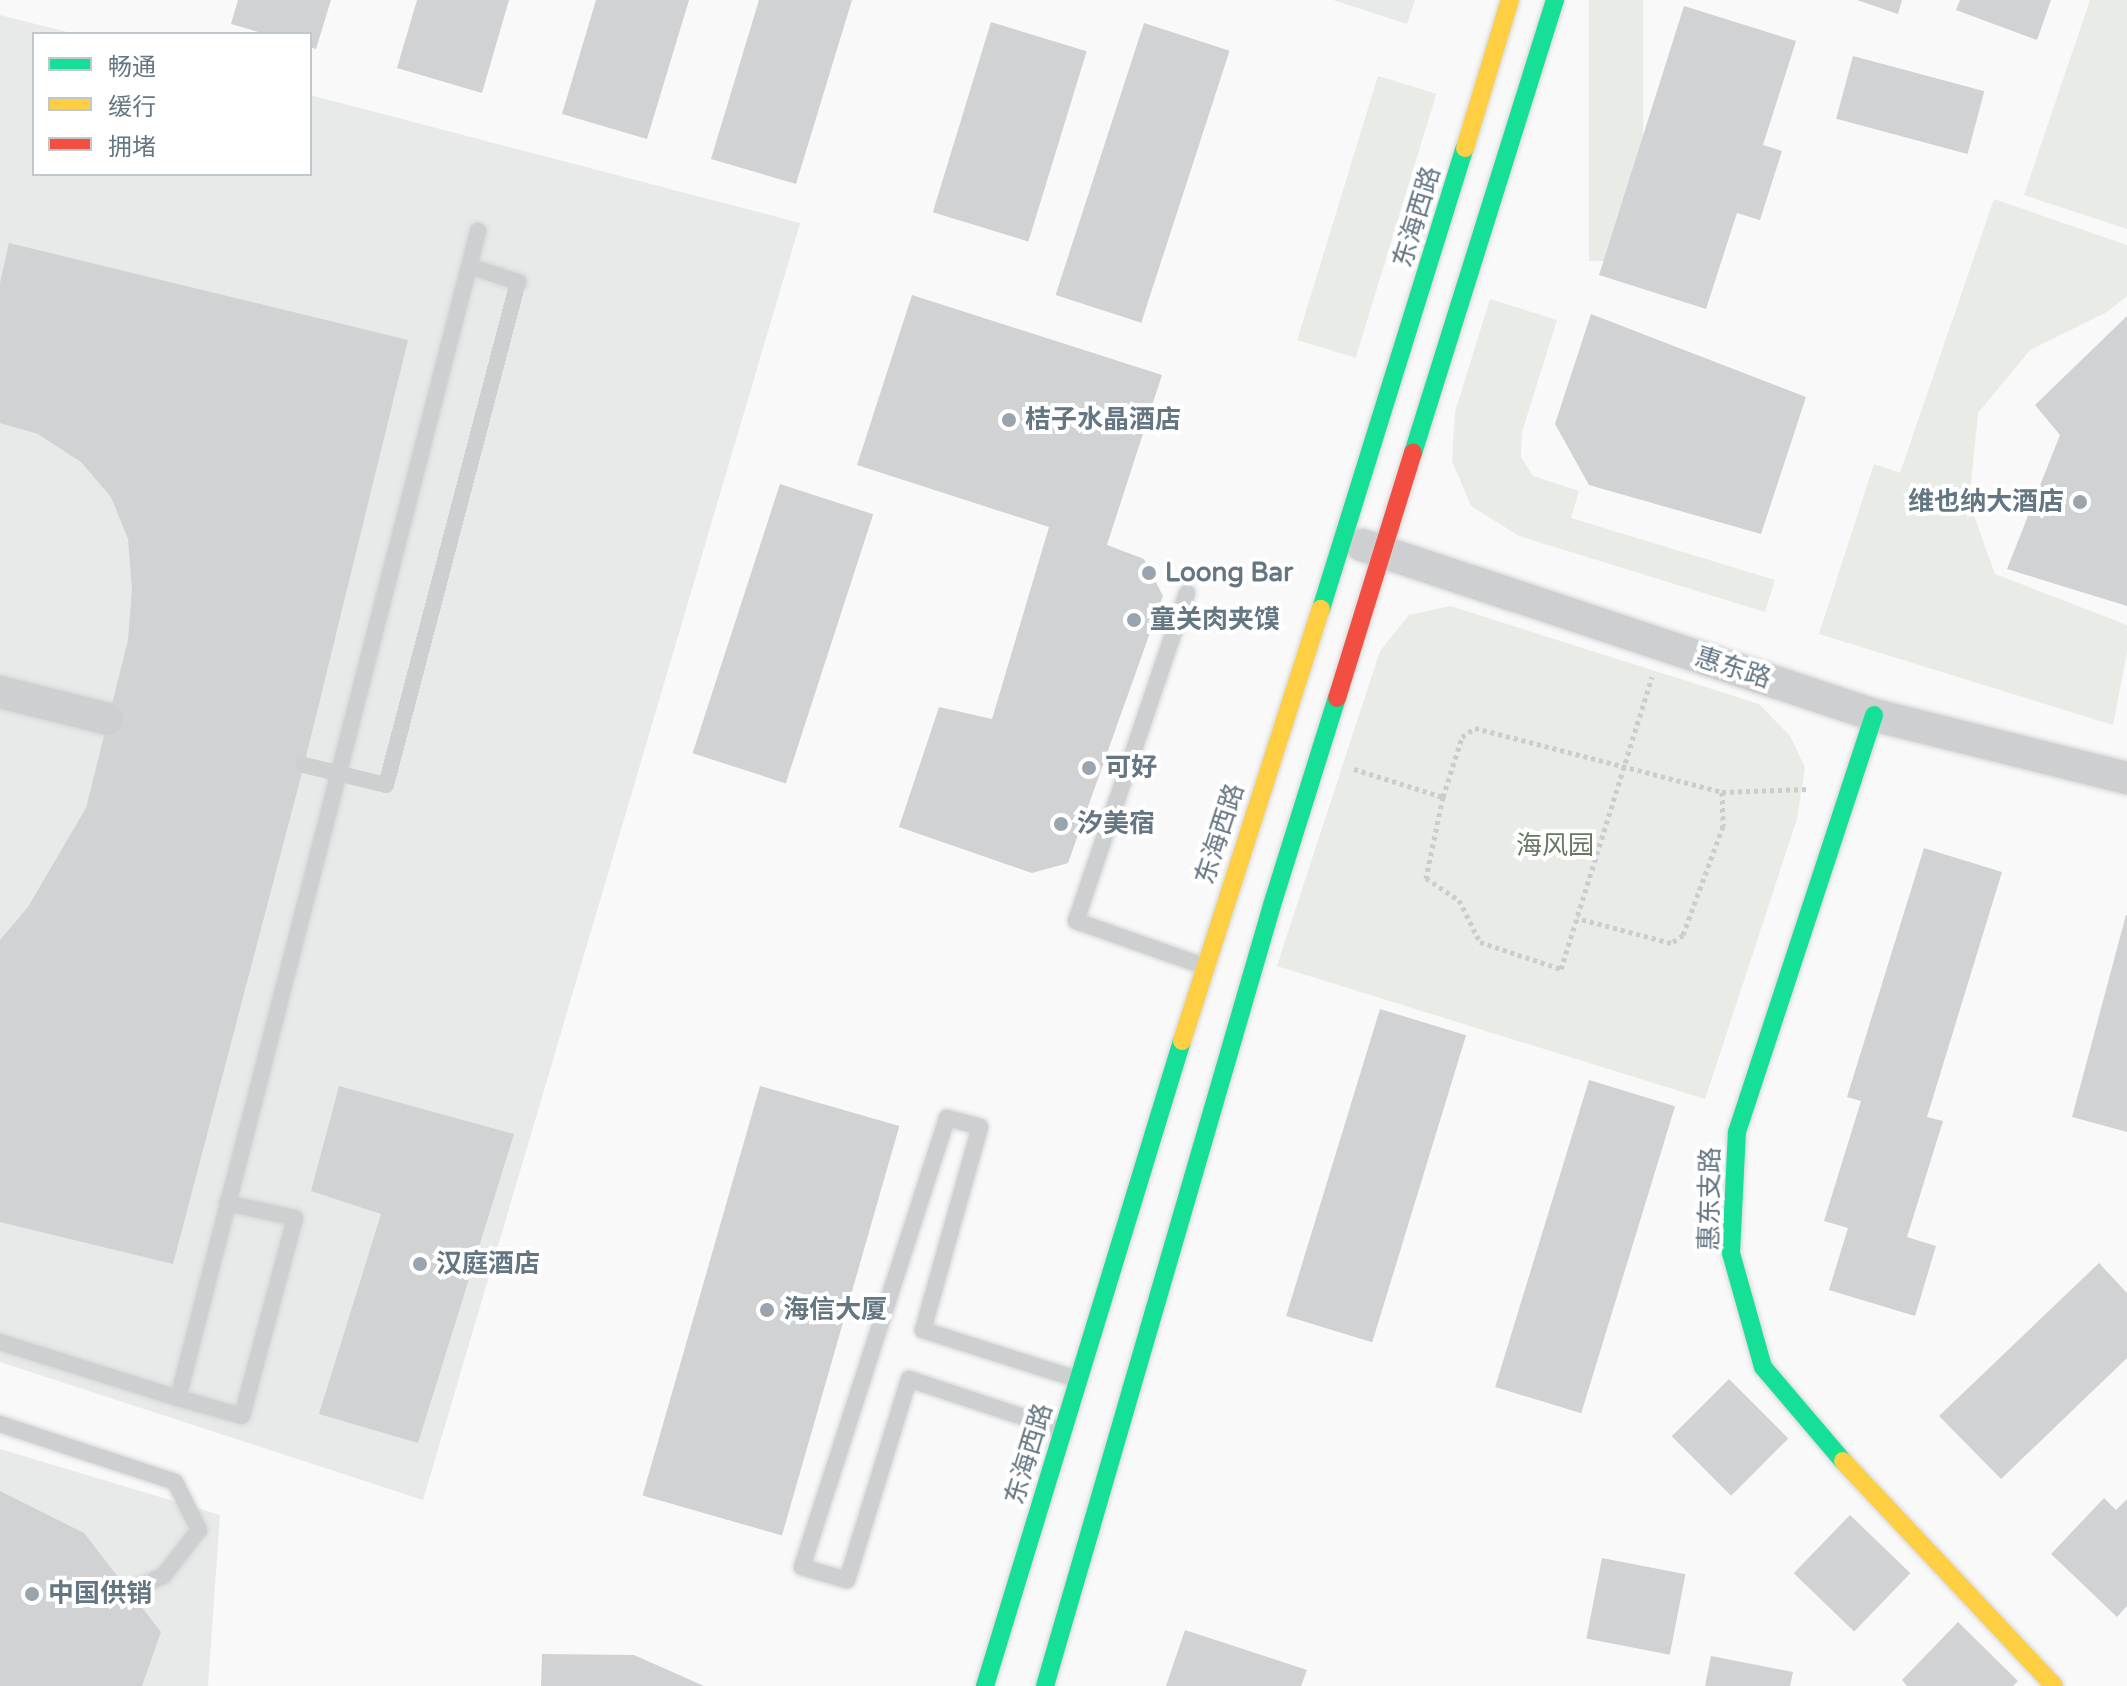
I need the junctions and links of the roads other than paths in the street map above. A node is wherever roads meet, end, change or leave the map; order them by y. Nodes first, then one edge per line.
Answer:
1 (1510, 0) edge
2 (1555, 0) edge
3 (478, 231) dead end
4 (469, 266) junction
5 (1343, 540) junction
6 (1384, 552) junction
7 (1187, 593) dead end
8 (0, 692) edge
9 (1874, 715) junction
10 (108, 719) dead end
11 (304, 765) dead end
12 (2127, 778) edge
13 (1205, 966) junction
14 (227, 1203) junction
15 (0, 1342) edge
16 (1079, 1379) junction
17 (178, 1398) junction
18 (0, 1424) edge
19 (1063, 1430) junction
20 (129, 1591) dead end
21 (985, 1686) edge
22 (1045, 1686) edge
23 (2054, 1686) edge

1 - 5 main road, 东海西路
2 - 6 main road
3 - 4 lane
4 - 11 lane, bridge
4 - 14 lane
5 - 6 street, 惠东路
5 - 13 main road, 东海西路
6 - 9 street, 惠东路
6 - 22 main road
7 - 13 lane
8 - 10 street
9 - 12 street, 惠东路
9 - 23 main road, 惠东支路
13 - 16 main road, 东海西路
14 - 17 lane
14 - 17 lane
15 - 17 lane
16 - 19 main road, 东海西路
16 - 19 lane
18 - 20 lane
19 - 21 main road, 东海西路

